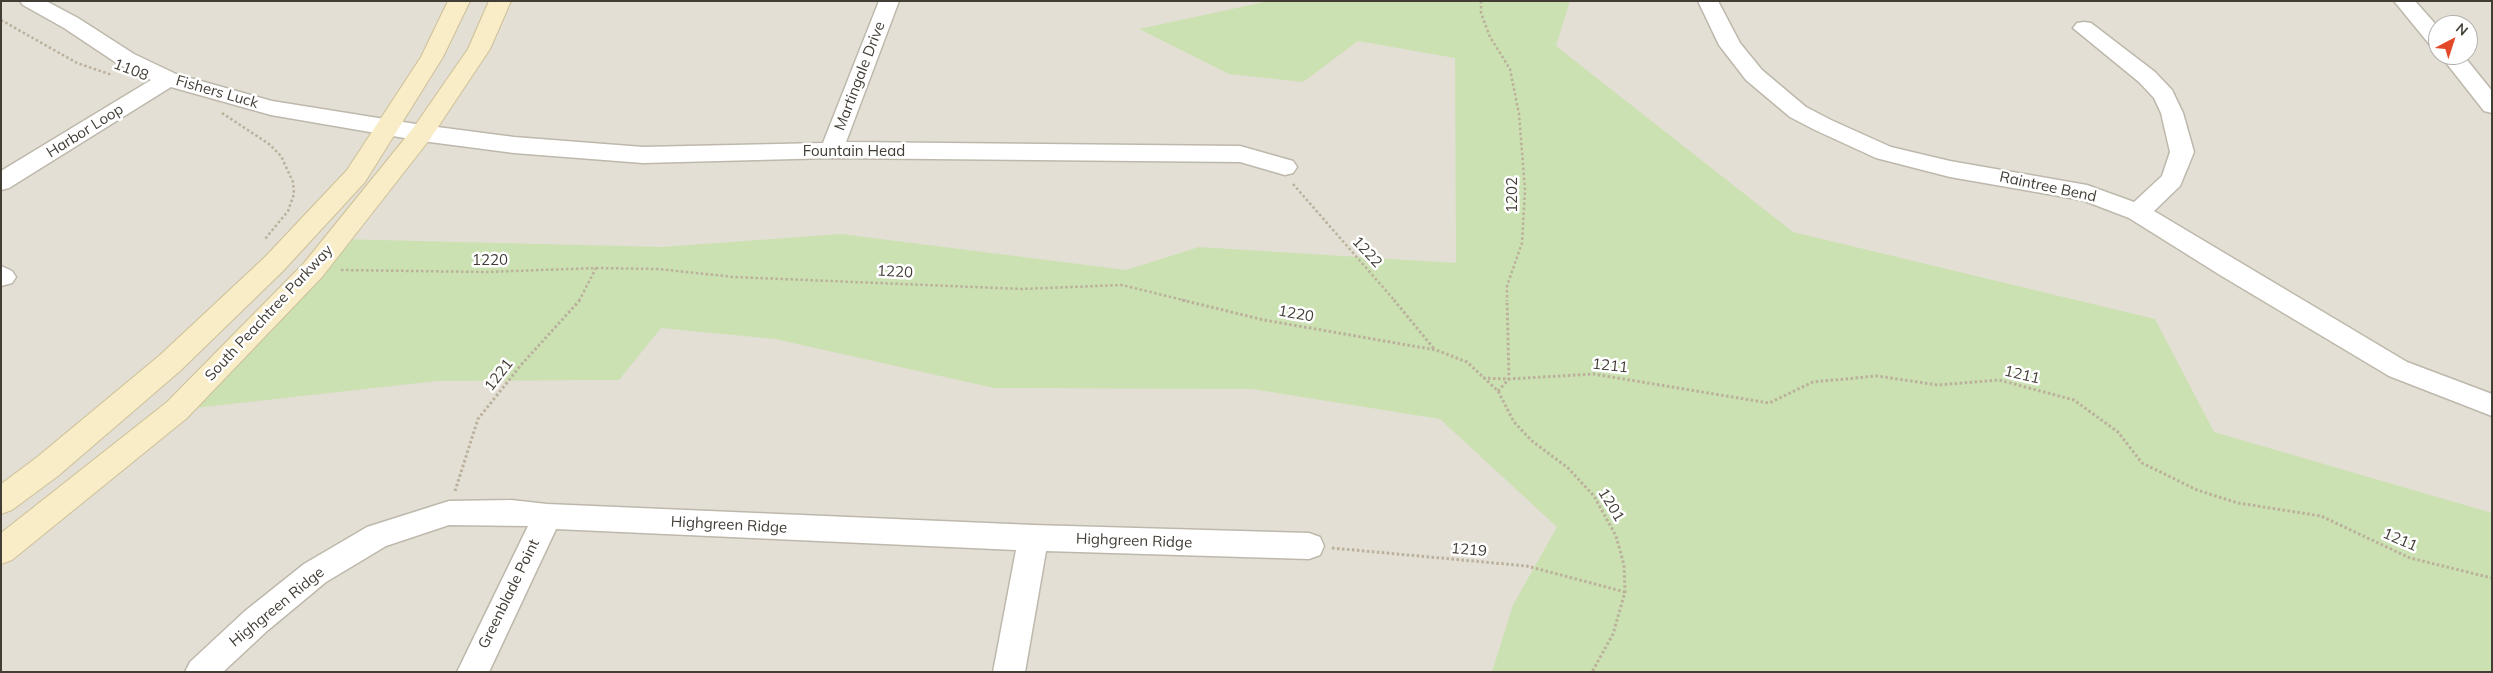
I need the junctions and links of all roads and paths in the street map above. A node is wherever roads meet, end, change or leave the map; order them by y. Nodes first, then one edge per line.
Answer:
1 (30, 1) edge
2 (459, 1) edge
3 (500, 1) edge
4 (889, 1) edge
5 (1481, 1) edge
6 (1708, 1) edge
7 (2404, 1) edge
8 (1, 20) edge
9 (2084, 28) dead end
10 (2428, 29) edge
11 (2459, 65) edge
12 (160, 84) junction
13 (2492, 106) edge
14 (213, 110) dead end
15 (387, 128) junction
16 (422, 133) junction
17 (832, 150) junction
18 (1285, 168) joint
19 (1, 182) edge
20 (2138, 212) junction
21 (274, 264) junction
22 (596, 268) junction
23 (313, 270) junction
24 (1436, 350) junction
25 (1467, 362) joint
26 (1483, 378) junction
27 (1509, 379) junction
28 (1498, 391) junction
29 (2492, 405) edge
30 (1, 501) edge
31 (448, 513) junction
32 (547, 516) junction
33 (1033, 538) junction
34 (1309, 546) joint
35 (1, 551) edge
36 (2492, 578) edge
37 (1625, 592) junction
38 (201, 672) edge
39 (473, 672) edge
40 (1009, 672) edge
41 (1592, 672) edge

1 - 12 street, Fishers Luck
2 - 15 main road, South Peachtree Parkway
3 - 16 main road, South Peachtree Parkway
4 - 17 street, Martingale Drive
5 - 27 path, 1202
6 - 20 street, Raintree Bend
7 - 10 street
8 - 12 path, 1108
9 - 20 street
11 - 13 street
12 - 15 street, Fishers Luck
12 - 19 street, Harbor Loop
14 - 21 path
15 - 16 street, Fishers Luck
15 - 21 main road, South Peachtree Parkway
16 - 17 street, Fountain Head
16 - 23 main road, South Peachtree Parkway
17 - 18 street, Fountain Head
18 - 24 path, 1222
20 - 29 street, Raintree Bend
21 - 30 main road, South Peachtree Parkway
22 - 23 path, 1220
22 - 24 path, 1220
22 - 31 path, 1221
23 - 35 main road, South Peachtree Parkway
24 - 25 path, 1220
25 - 26 path, 1201
26 - 27 path, 1211
26 - 28 path, 1201
27 - 28 path
27 - 36 path, 1211
28 - 37 path, 1201
31 - 32 street, Highgreen Ridge
31 - 38 street, Highgreen Ridge
32 - 33 street, Highgreen Ridge
32 - 39 street, Greenblade Point
33 - 34 street, Highgreen Ridge
33 - 40 street
34 - 37 path, 1219
37 - 41 path, 1201

